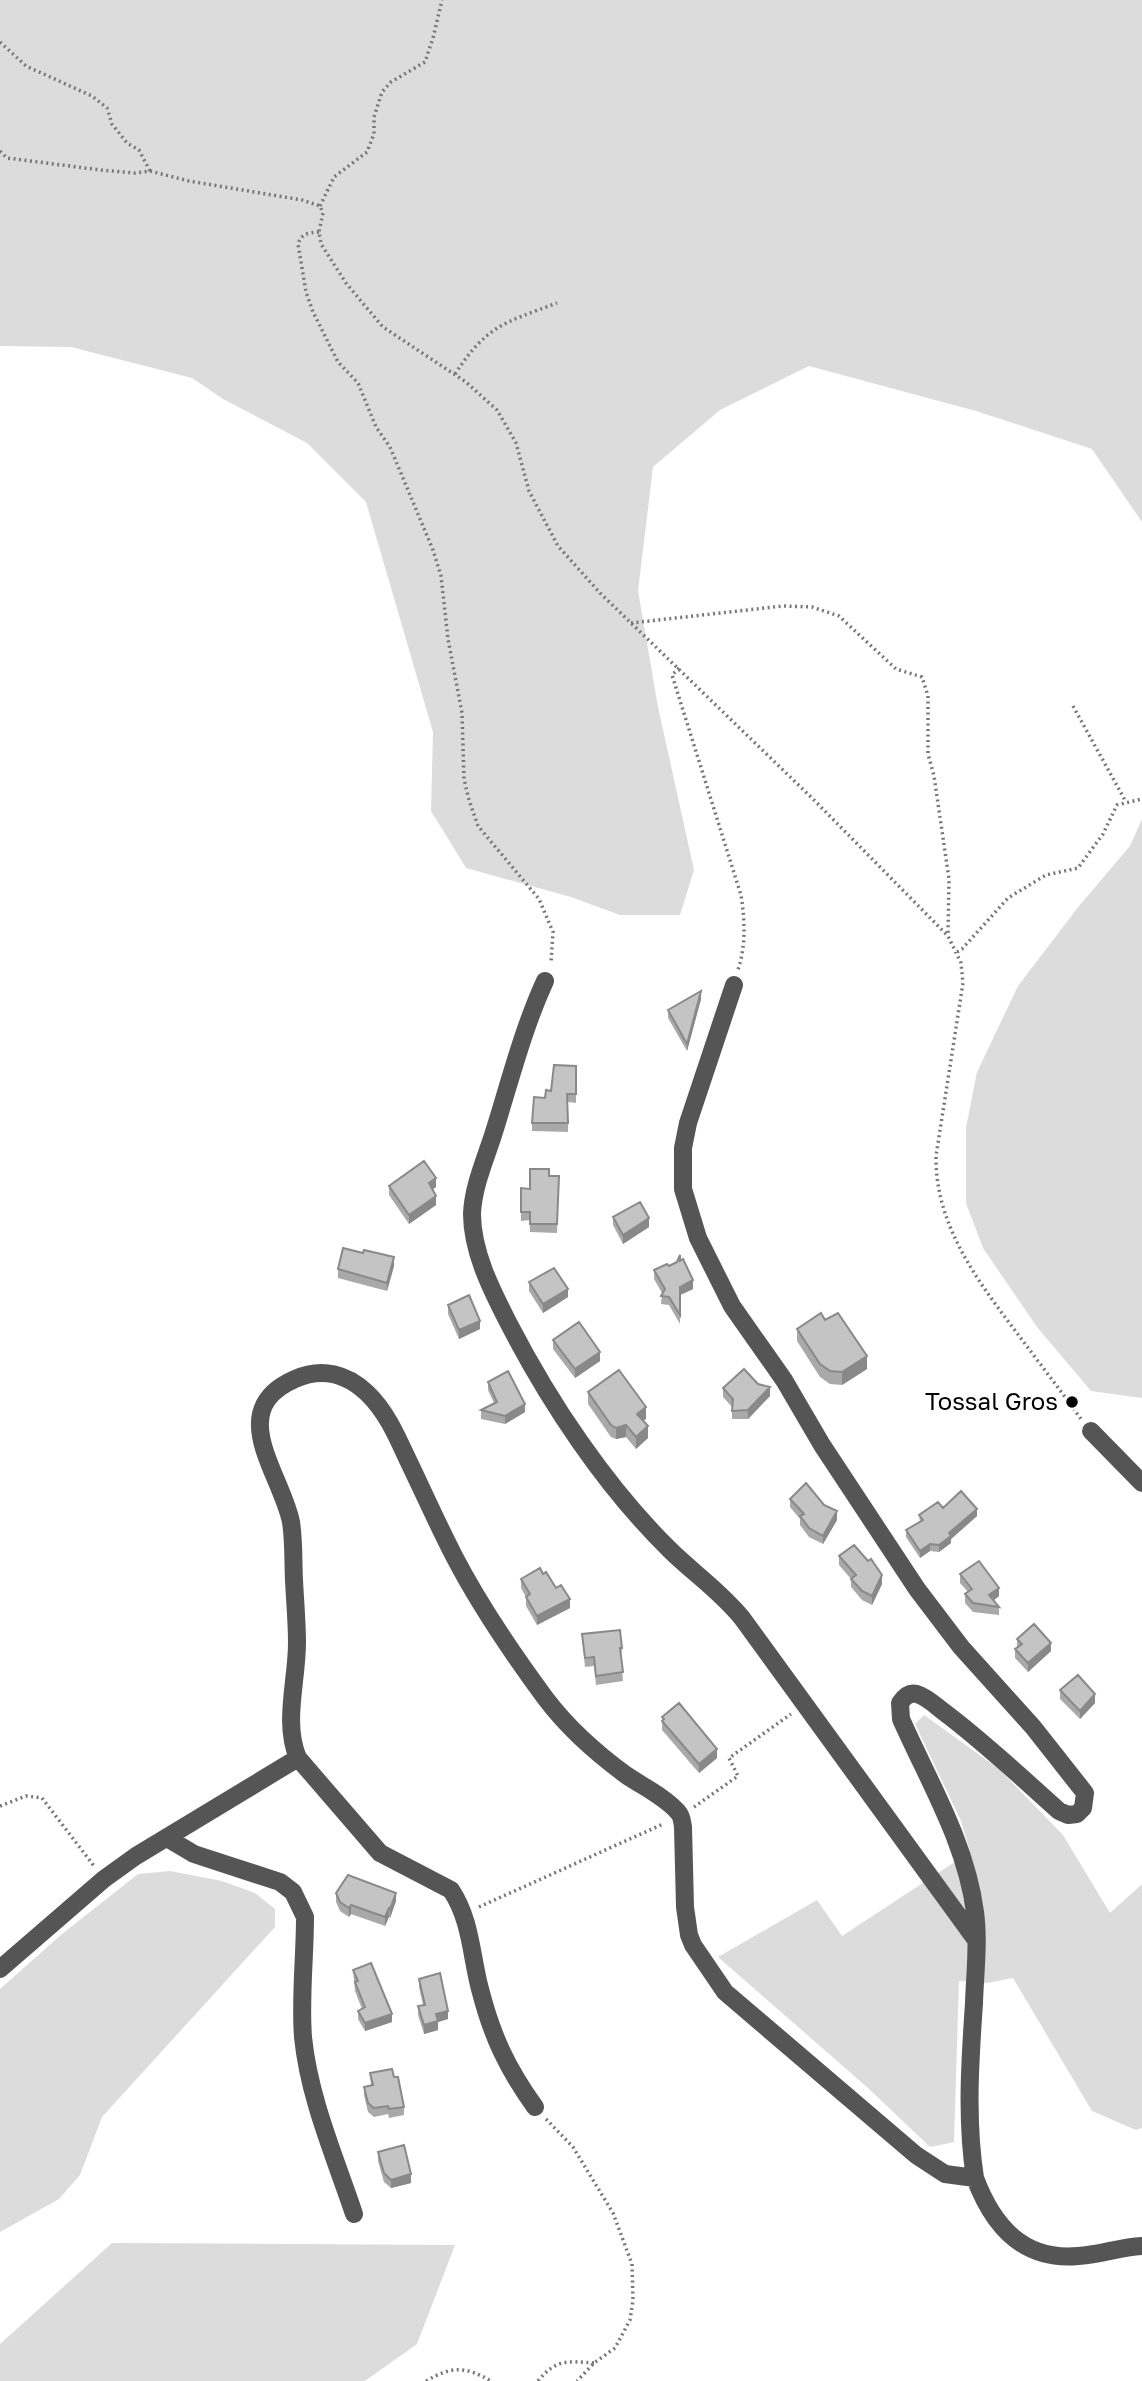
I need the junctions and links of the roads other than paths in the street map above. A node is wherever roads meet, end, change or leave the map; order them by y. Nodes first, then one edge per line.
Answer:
1 (545, 981) road end
2 (734, 985) road end
3 (1091, 1431) road end
4 (1142, 1483) edge
5 (298, 1758) junction
6 (167, 1838) junction
7 (977, 1940) junction
8 (0, 1969) edge
9 (535, 2107) road end
10 (975, 2178) junction
11 (354, 2214) dead end
12 (1142, 2246) edge

1 - 7 street
2 - 7 street
3 - 4 street
5 - 6 street
5 - 9 street
5 - 10 street
6 - 8 street
6 - 11 street
7 - 10 street
10 - 12 street

